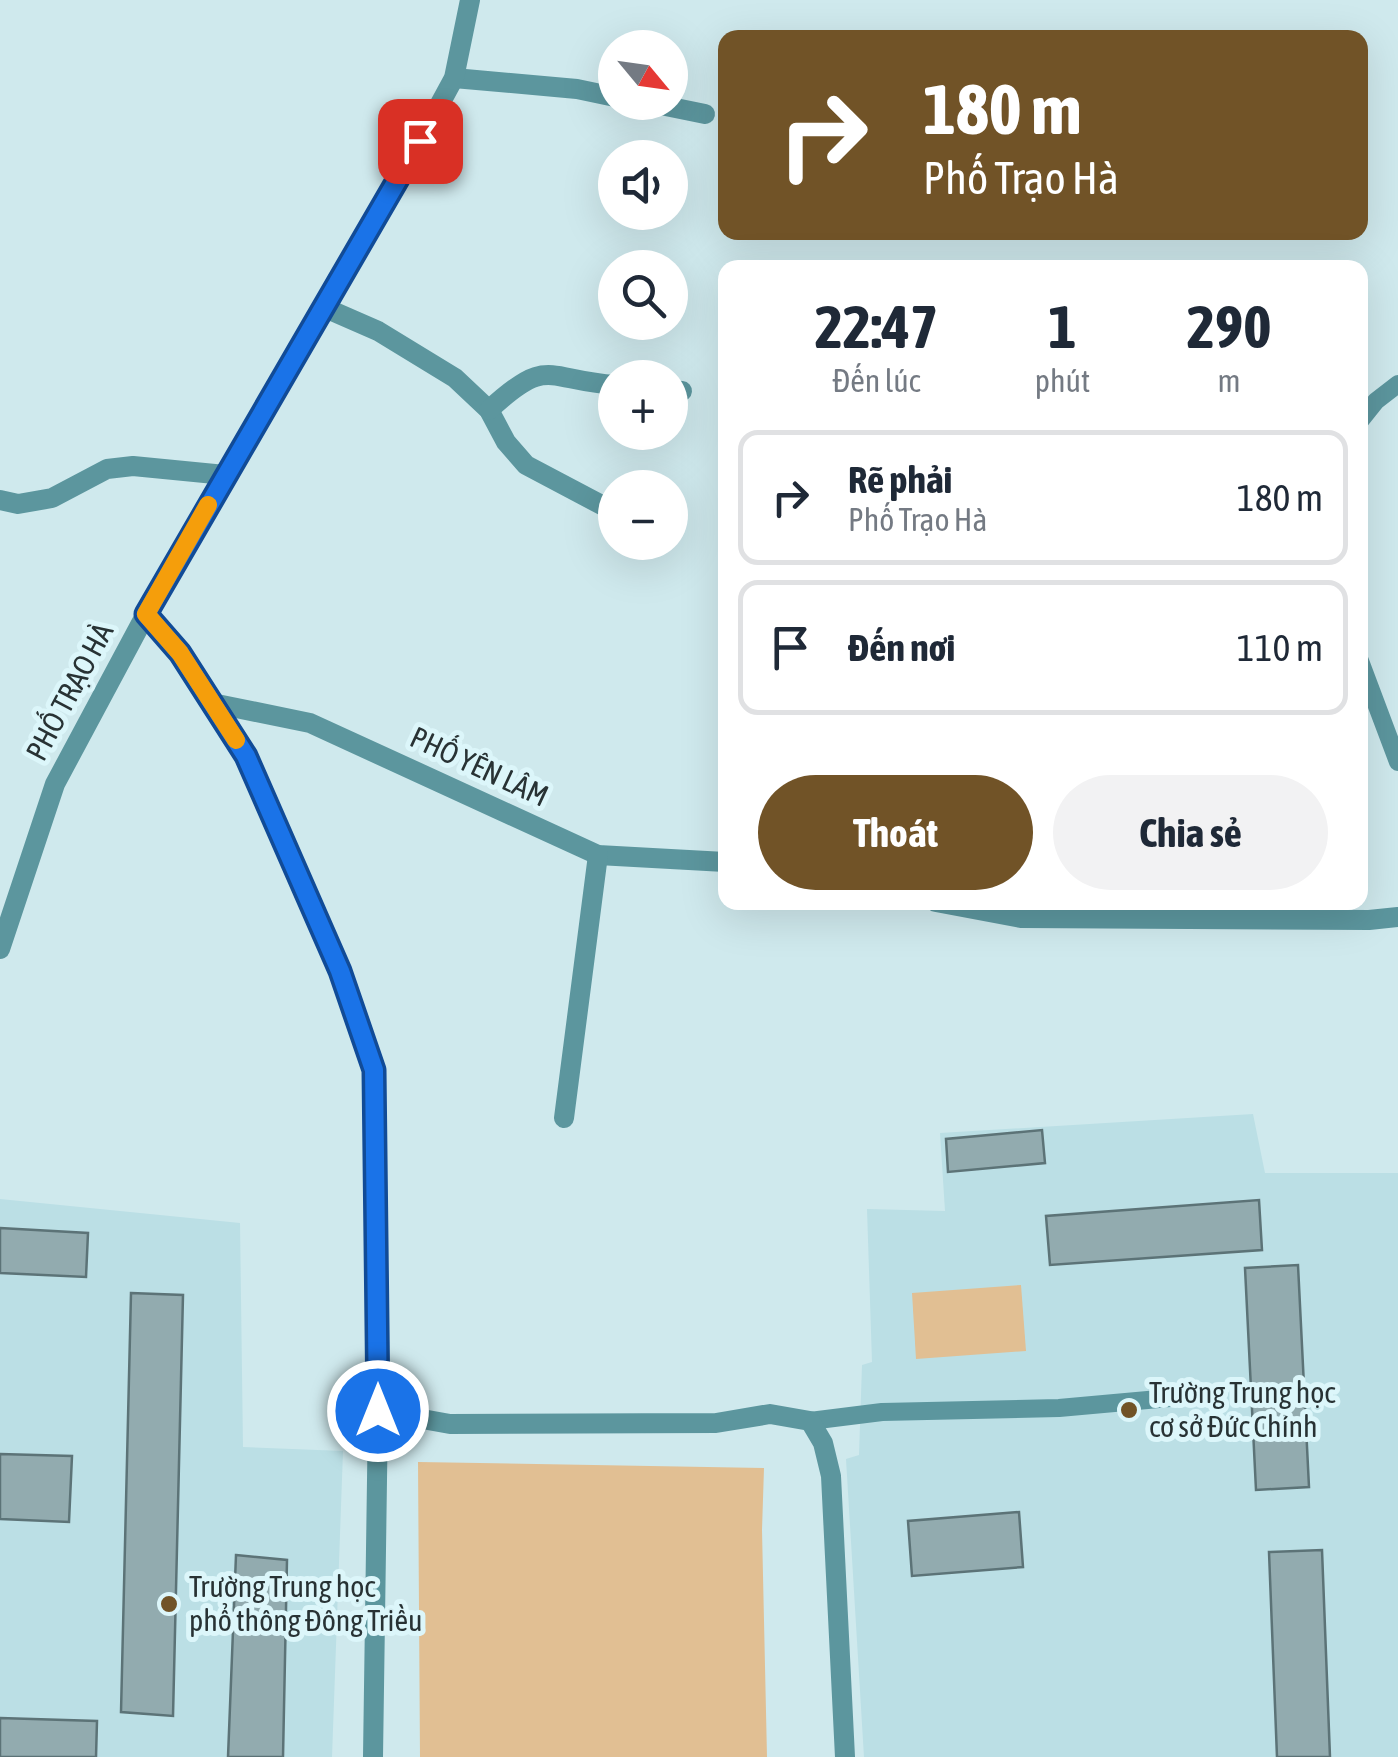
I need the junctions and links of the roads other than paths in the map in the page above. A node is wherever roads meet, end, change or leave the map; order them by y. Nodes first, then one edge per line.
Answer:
1 (470, 0) edge
2 (454, 78) junction
3 (598, 94) edge
4 (688, 111) edge
5 (705, 114) dead end
6 (324, 307) junction
7 (598, 382) edge
8 (1398, 384) edge
9 (489, 410) junction
10 (1368, 411) edge
11 (225, 475) junction
12 (0, 500) edge
13 (598, 503) edge
14 (146, 614) junction
15 (1368, 682) edge
16 (212, 703) junction
17 (1398, 762) edge
18 (598, 855) junction
19 (718, 862) edge
20 (978, 910) edge
21 (1398, 917) edge
22 (0, 949) edge
23 (564, 1118) dead end
24 (1203, 1396) dead end
25 (378, 1411) junction
26 (810, 1422) junction
27 (373, 1757) edge
28 (845, 1757) edge

1 - 2 street, PHỐ TRẠO HÀ
2 - 3 street
2 - 6 street, PHỐ TRẠO HÀ
4 - 5 street
6 - 9 street
6 - 11 street, PHỐ TRẠO HÀ
7 - 9 street
8 - 10 lane
9 - 13 street
11 - 12 street
11 - 14 street, PHỐ TRẠO HÀ
14 - 16 street
14 - 22 street, PHỐ TRẠO HÀ
15 - 17 lane
16 - 18 street, PHỐ YÊN LÂM
16 - 25 street
18 - 19 street, PHỐ YÊN LÂM
18 - 23 street
20 - 21 street
24 - 26 lane
25 - 26 street
25 - 27 street
26 - 28 street

